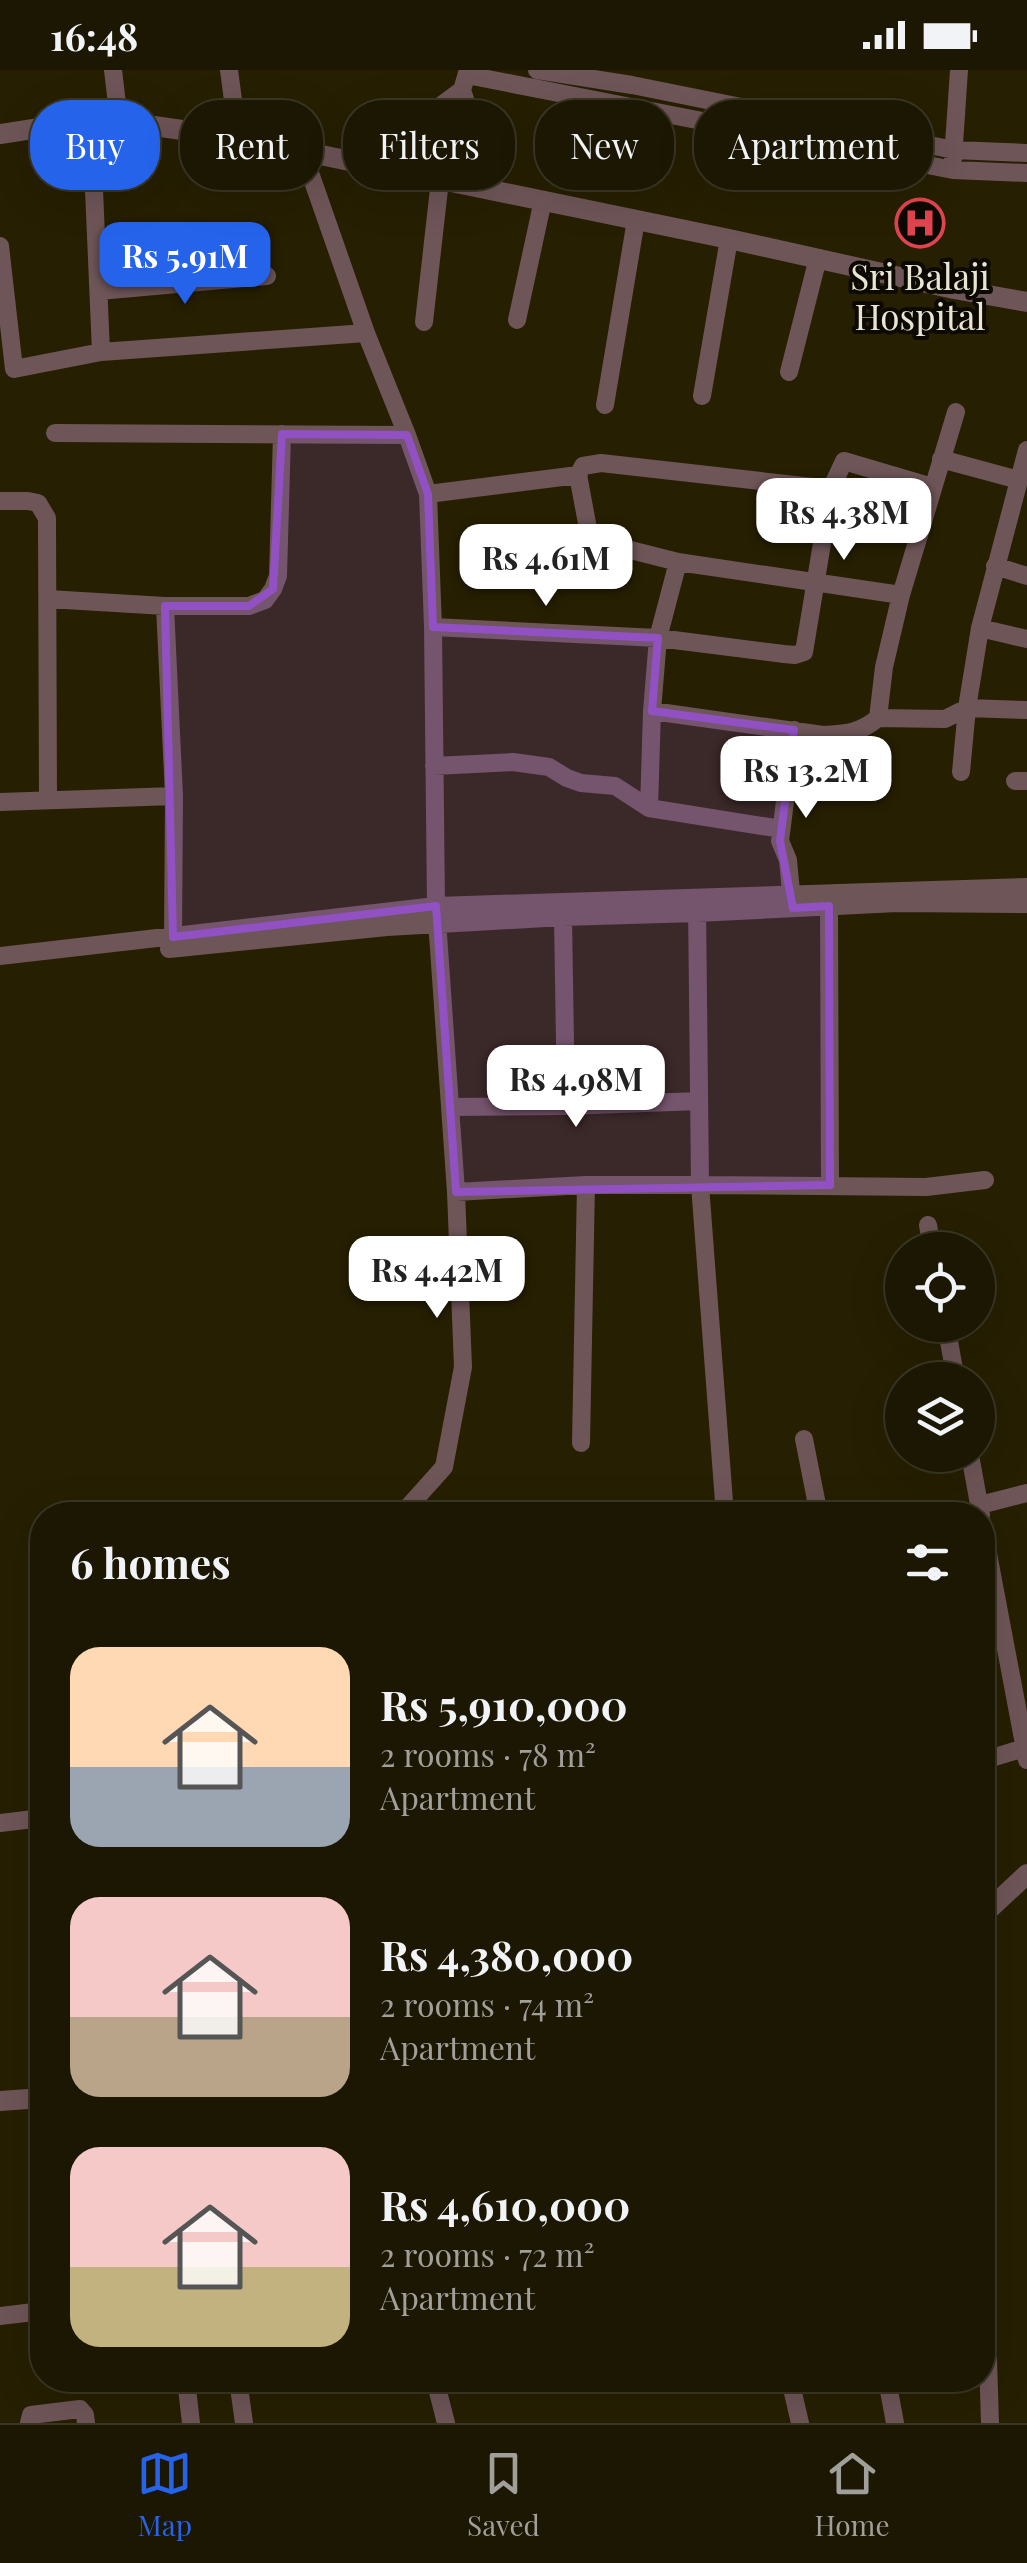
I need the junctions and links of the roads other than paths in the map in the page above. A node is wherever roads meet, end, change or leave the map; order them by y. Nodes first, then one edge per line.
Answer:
1 (114, 70) edge
2 (229, 70) edge
3 (536, 70) edge
4 (959, 70) edge
5 (465, 79) edge
6 (116, 100) edge
7 (233, 100) edge
8 (446, 100) edge
9 (30, 129) edge
10 (0, 134) edge
11 (954, 150) junction
12 (1027, 152) edge
13 (953, 170) junction
14 (1027, 173) edge
15 (94, 190) edge
16 (316, 190) edge
17 (447, 190) edge
18 (493, 190) edge
19 (542, 200) junction
20 (636, 220) junction
21 (729, 239) junction
22 (0, 246) edge
23 (818, 258) junction
24 (267, 276) dead end
25 (99, 291) junction
26 (1027, 302) edge
27 (517, 320) dead end
28 (424, 322) dead end
29 (366, 334) junction
30 (101, 352) junction
31 (790, 372) dead end
32 (702, 396) dead end
33 (605, 405) dead end
34 (956, 412) dead end
35 (55, 433) dead end
36 (282, 434) junction
37 (407, 435) junction
38 (941, 458) junction
39 (1024, 463) edge
40 (578, 475) junction
41 (832, 488) junction
42 (932, 488) junction
43 (428, 494) junction
44 (0, 501) edge
45 (678, 562) junction
46 (994, 566) junction
47 (1027, 576) edge
48 (817, 581) junction
49 (901, 595) junction
50 (48, 599) junction
51 (166, 606) junction
52 (433, 627) junction
53 (980, 628) junction
54 (658, 638) junction
55 (1027, 639) edge
56 (967, 708) junction
57 (1027, 710) edge
58 (652, 712) junction
59 (878, 718) junction
60 (794, 730) junction
61 (434, 766) junction
62 (960, 772) dead end
63 (174, 796) junction
64 (48, 800) junction
65 (0, 802) edge
66 (649, 808) junction
67 (782, 828) junction
68 (1027, 887) edge
69 (792, 901) junction
70 (1027, 904) edge
71 (697, 906) junction
72 (829, 906) junction
73 (437, 915) junction
74 (563, 916) junction
75 (174, 937) junction
76 (0, 956) edge
77 (0, 968) edge
78 (700, 1101) junction
79 (566, 1106) junction
80 (451, 1107) junction
81 (985, 1180) dead end
82 (586, 1185) junction
83 (700, 1185) junction
84 (830, 1185) junction
85 (456, 1192) junction
86 (928, 1226) dead end
87 (929, 1232) edge
88 (804, 1439) dead end
89 (580, 1443) dead end
90 (973, 1472) edge
91 (1027, 1494) edge
92 (412, 1502) edge
93 (723, 1502) edge
94 (816, 1502) edge
95 (979, 1502) edge
96 (995, 1508) edge
97 (995, 1589) edge
98 (1026, 1754) edge
99 (995, 1759) edge
100 (30, 1819) edge
101 (0, 1823) edge
102 (1027, 1874) edge
103 (995, 1904) edge
104 (30, 2099) edge
105 (0, 2100) edge
106 (30, 2312) edge
107 (0, 2316) edge
108 (187, 2392) edge
109 (240, 2392) edge
110 (438, 2392) edge
111 (793, 2392) edge
112 (889, 2392) edge
113 (28, 2423) edge
114 (86, 2423) edge
115 (191, 2423) edge
116 (244, 2423) edge
117 (446, 2423) edge
118 (800, 2423) edge
119 (895, 2423) edge

1 - 6 street
2 - 7 street
3 - 11 street
4 - 11 street
5 - 8 street
5 - 13 street
9 - 10 street
11 - 12 street
11 - 13 street
13 - 14 street
15 - 25 street
16 - 29 street
17 - 28 street
18 - 19 street
19 - 20 street
19 - 27 street
20 - 21 street
20 - 33 street
21 - 23 street
21 - 32 street
22 - 30 street
23 - 26 street
23 - 31 street
24 - 25 street
25 - 30 street
29 - 30 street
29 - 37 street
34 - 38 street
35 - 36 street
36 - 37 street
36 - 51 street
37 - 43 street
38 - 39 street
38 - 42 street
39 - 46 street
40 - 41 street
40 - 43 street
40 - 45 street
41 - 42 street
41 - 48 street
42 - 49 street
43 - 52 street
44 - 50 street
45 - 48 street
45 - 54 street
46 - 47 street
46 - 53 street
48 - 49 street
48 - 54 street
49 - 59 street
50 - 51 street
50 - 64 street
51 - 63 street
52 - 54 street
52 - 61 street
53 - 55 street
53 - 56 street
54 - 58 street
56 - 57 street
56 - 59 street
56 - 62 street
58 - 60 street
58 - 66 street
59 - 60 street
60 - 67 street
61 - 66 street
61 - 73 street
63 - 64 street
63 - 75 street
64 - 65 street
66 - 67 street
67 - 69 street
68 - 69 street
69 - 71 street
69 - 72 street
70 - 72 street
71 - 73 street
71 - 74 street
71 - 78 street
72 - 84 street
73 - 74 street
73 - 75 street
73 - 77 street
73 - 80 street
74 - 79 street
75 - 76 street
78 - 79 street
78 - 83 street
79 - 80 street
80 - 85 street
81 - 84 street
82 - 83 street
82 - 85 street
82 - 89 street
83 - 84 street
83 - 93 street
85 - 92 street
86 - 87 street
88 - 94 street
90 - 95 street
91 - 96 street
97 - 98 street
98 - 99 street
100 - 101 street
102 - 103 street
104 - 105 street
106 - 107 street
108 - 115 street
109 - 116 street
110 - 117 street
111 - 118 street
112 - 119 street
113 - 114 street

